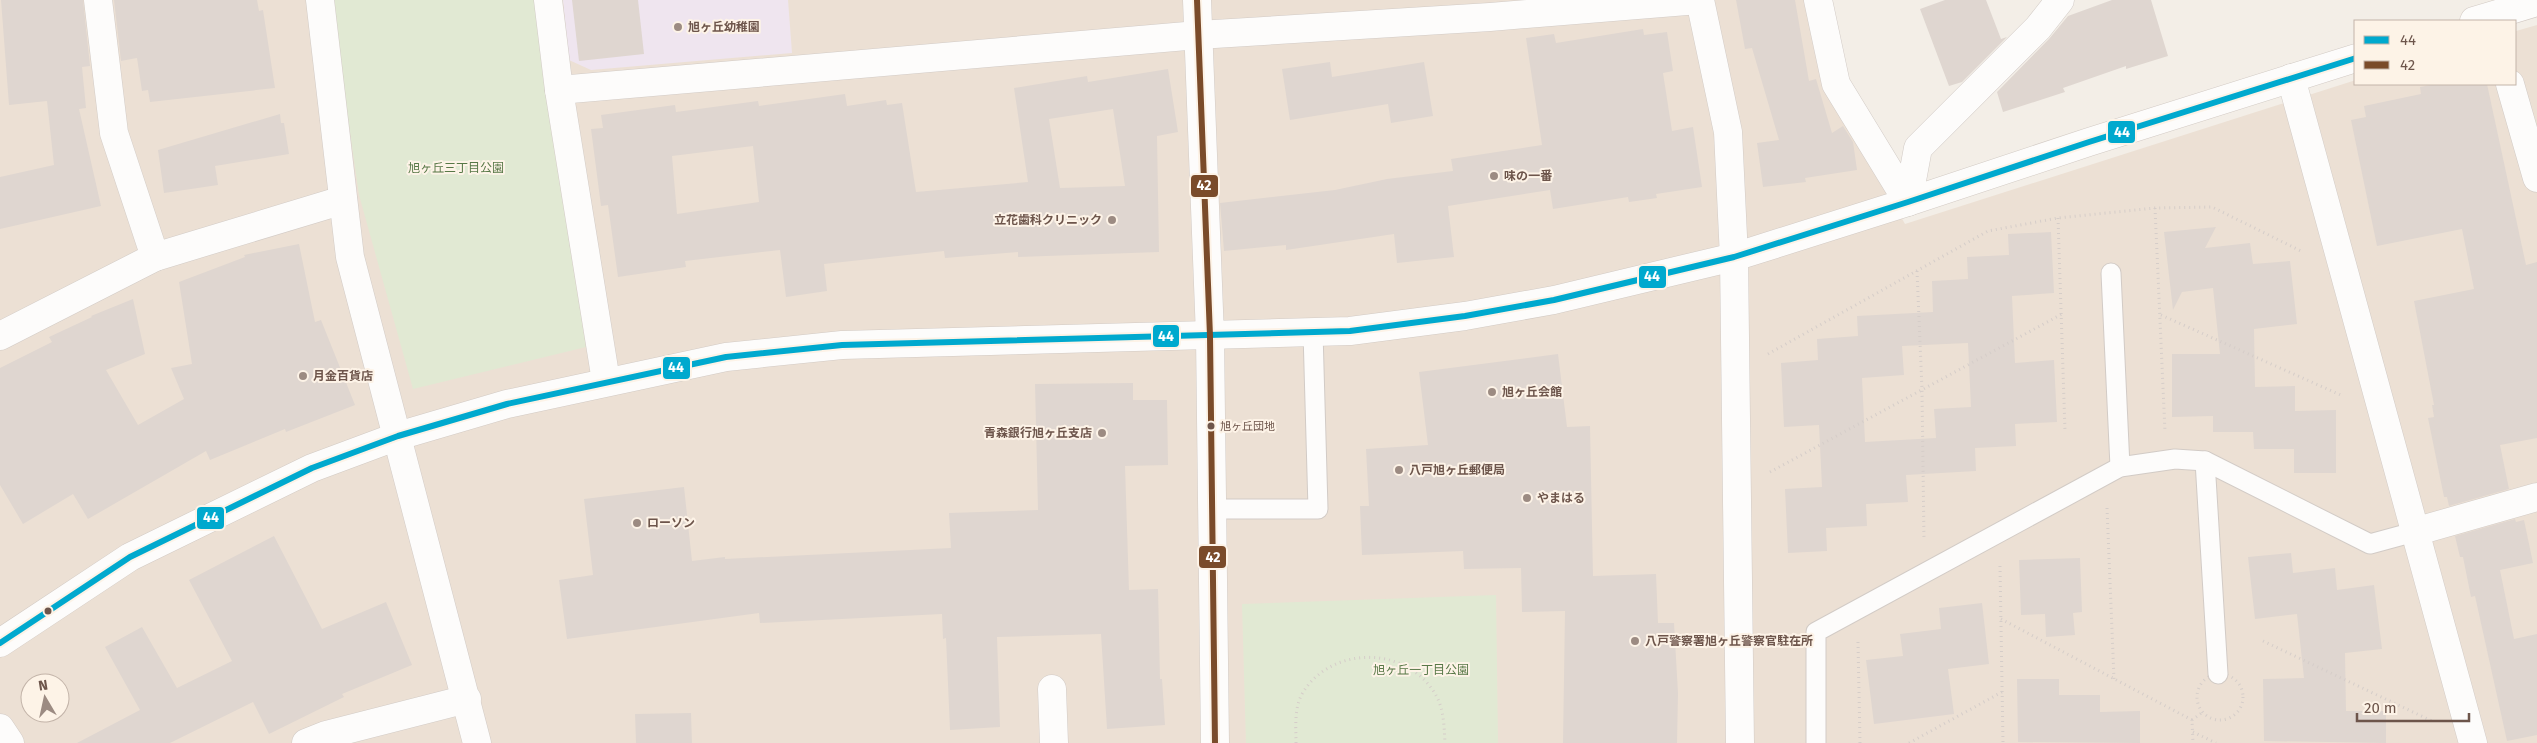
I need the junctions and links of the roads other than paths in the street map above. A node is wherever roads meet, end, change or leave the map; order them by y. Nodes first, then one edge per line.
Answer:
1 (98, 0) edge
2 (320, 0) edge
3 (548, 0) edge
4 (1198, 0) edge
5 (1699, 0) edge
6 (1818, 0) edge
7 (2060, 0) edge
8 (2537, 2) edge
9 (2486, 19) edge
10 (1198, 35) junction
11 (2354, 59) edge
12 (2291, 78) junction
13 (2510, 85) edge
14 (559, 90) junction
15 (2537, 178) edge
16 (343, 200) junction
17 (1908, 202) junction
18 (155, 256) junction
19 (1734, 257) junction
20 (2111, 273) dead end
21 (1313, 332) junction
22 (0, 336) edge
23 (1210, 336) junction
24 (606, 382) junction
25 (398, 436) junction
26 (2205, 461) junction
27 (2113, 471) junction
28 (2537, 497) edge
29 (1212, 509) junction
30 (2414, 532) junction
31 (0, 643) edge
32 (2218, 674) dead end
33 (1052, 689) dead end
34 (467, 700) junction
35 (0, 728) edge
36 (10, 743) edge
37 (306, 743) edge
38 (477, 743) edge
39 (1054, 743) edge
40 (1215, 743) edge
41 (1740, 743) edge
42 (1816, 743) edge
43 (2473, 743) edge

1 - 18 street
2 - 16 street
3 - 14 street
4 - 10 street
5 - 10 street
5 - 19 street
6 - 17 street
7 - 17 street
8 - 9 street
10 - 14 street
10 - 23 street
11 - 12 street
12 - 17 street
12 - 30 street
13 - 15 street
14 - 24 street
16 - 18 street
16 - 25 street
17 - 19 street
18 - 22 street
19 - 21 street
19 - 41 street
20 - 27 lane
21 - 23 street
21 - 29 lane
23 - 24 street
23 - 29 street
24 - 25 street
25 - 31 street
25 - 34 street
26 - 27 lane
26 - 30 lane
26 - 32 lane
27 - 42 lane
28 - 30 street
29 - 40 street
30 - 43 street
33 - 39 street
34 - 37 street
34 - 38 street
35 - 36 street

